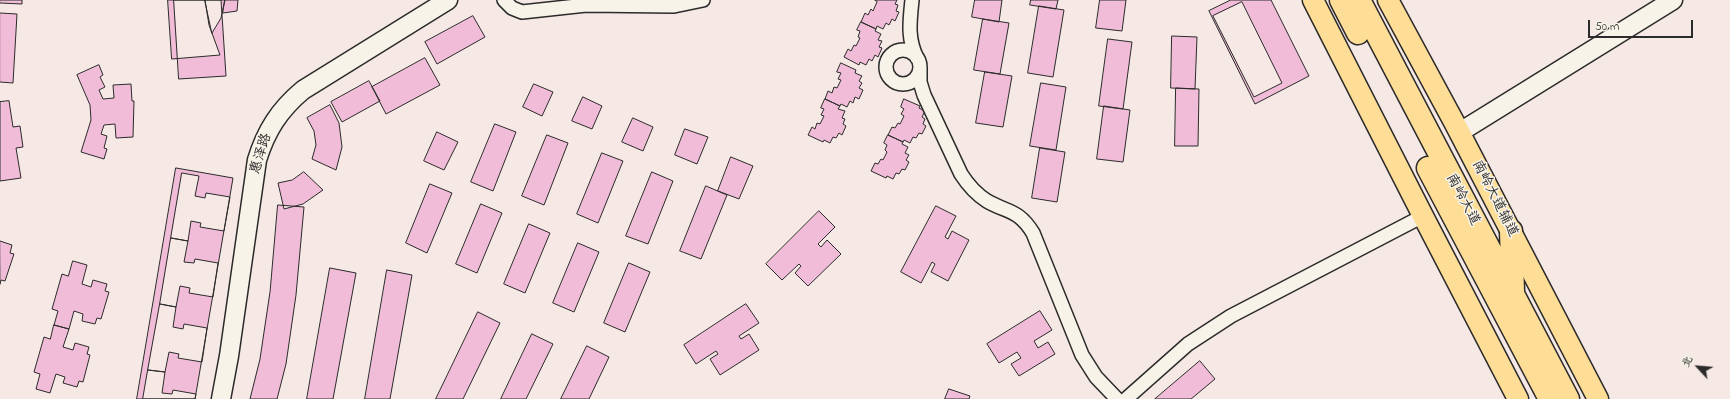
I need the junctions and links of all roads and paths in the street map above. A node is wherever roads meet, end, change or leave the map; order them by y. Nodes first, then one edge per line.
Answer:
1 (448, 0) edge
2 (504, 0) edge
3 (703, 0) edge
4 (912, 0) edge
5 (1313, 0) edge
6 (1341, 0) edge
7 (1359, 0) edge
8 (1388, 0) edge
9 (1673, 0) edge
10 (679, 2) edge
11 (909, 30) junction
12 (892, 54) junction
13 (919, 64) junction
14 (907, 84) junction
15 (924, 95) junction
16 (1460, 132) junction
17 (1423, 216) junction
18 (1511, 231) junction
19 (1514, 296) junction
20 (221, 399) edge
21 (1116, 399) edge
22 (1126, 399) edge
23 (1518, 399) edge
24 (1550, 399) edge
25 (1568, 399) edge
26 (1598, 399) edge

1 - 20 street, 惠泽路
2 - 10 street
3 - 10 street
4 - 11 street
5 - 17 main road
6 - 24 highway, 南岭大道
7 - 19 highway, 南岭大道
8 - 16 main road, 南岭大道辅道
9 - 16 street
11 - 12 street
11 - 13 street
12 - 13 street
12 - 14 street
13 - 14 street
13 - 15 street
14 - 15 street
15 - 21 street
16 - 18 main road, 南岭大道辅道
17 - 22 street
17 - 23 main road
18 - 19 highway
18 - 26 main road, 南岭大道辅道
19 - 25 highway, 南岭大道

